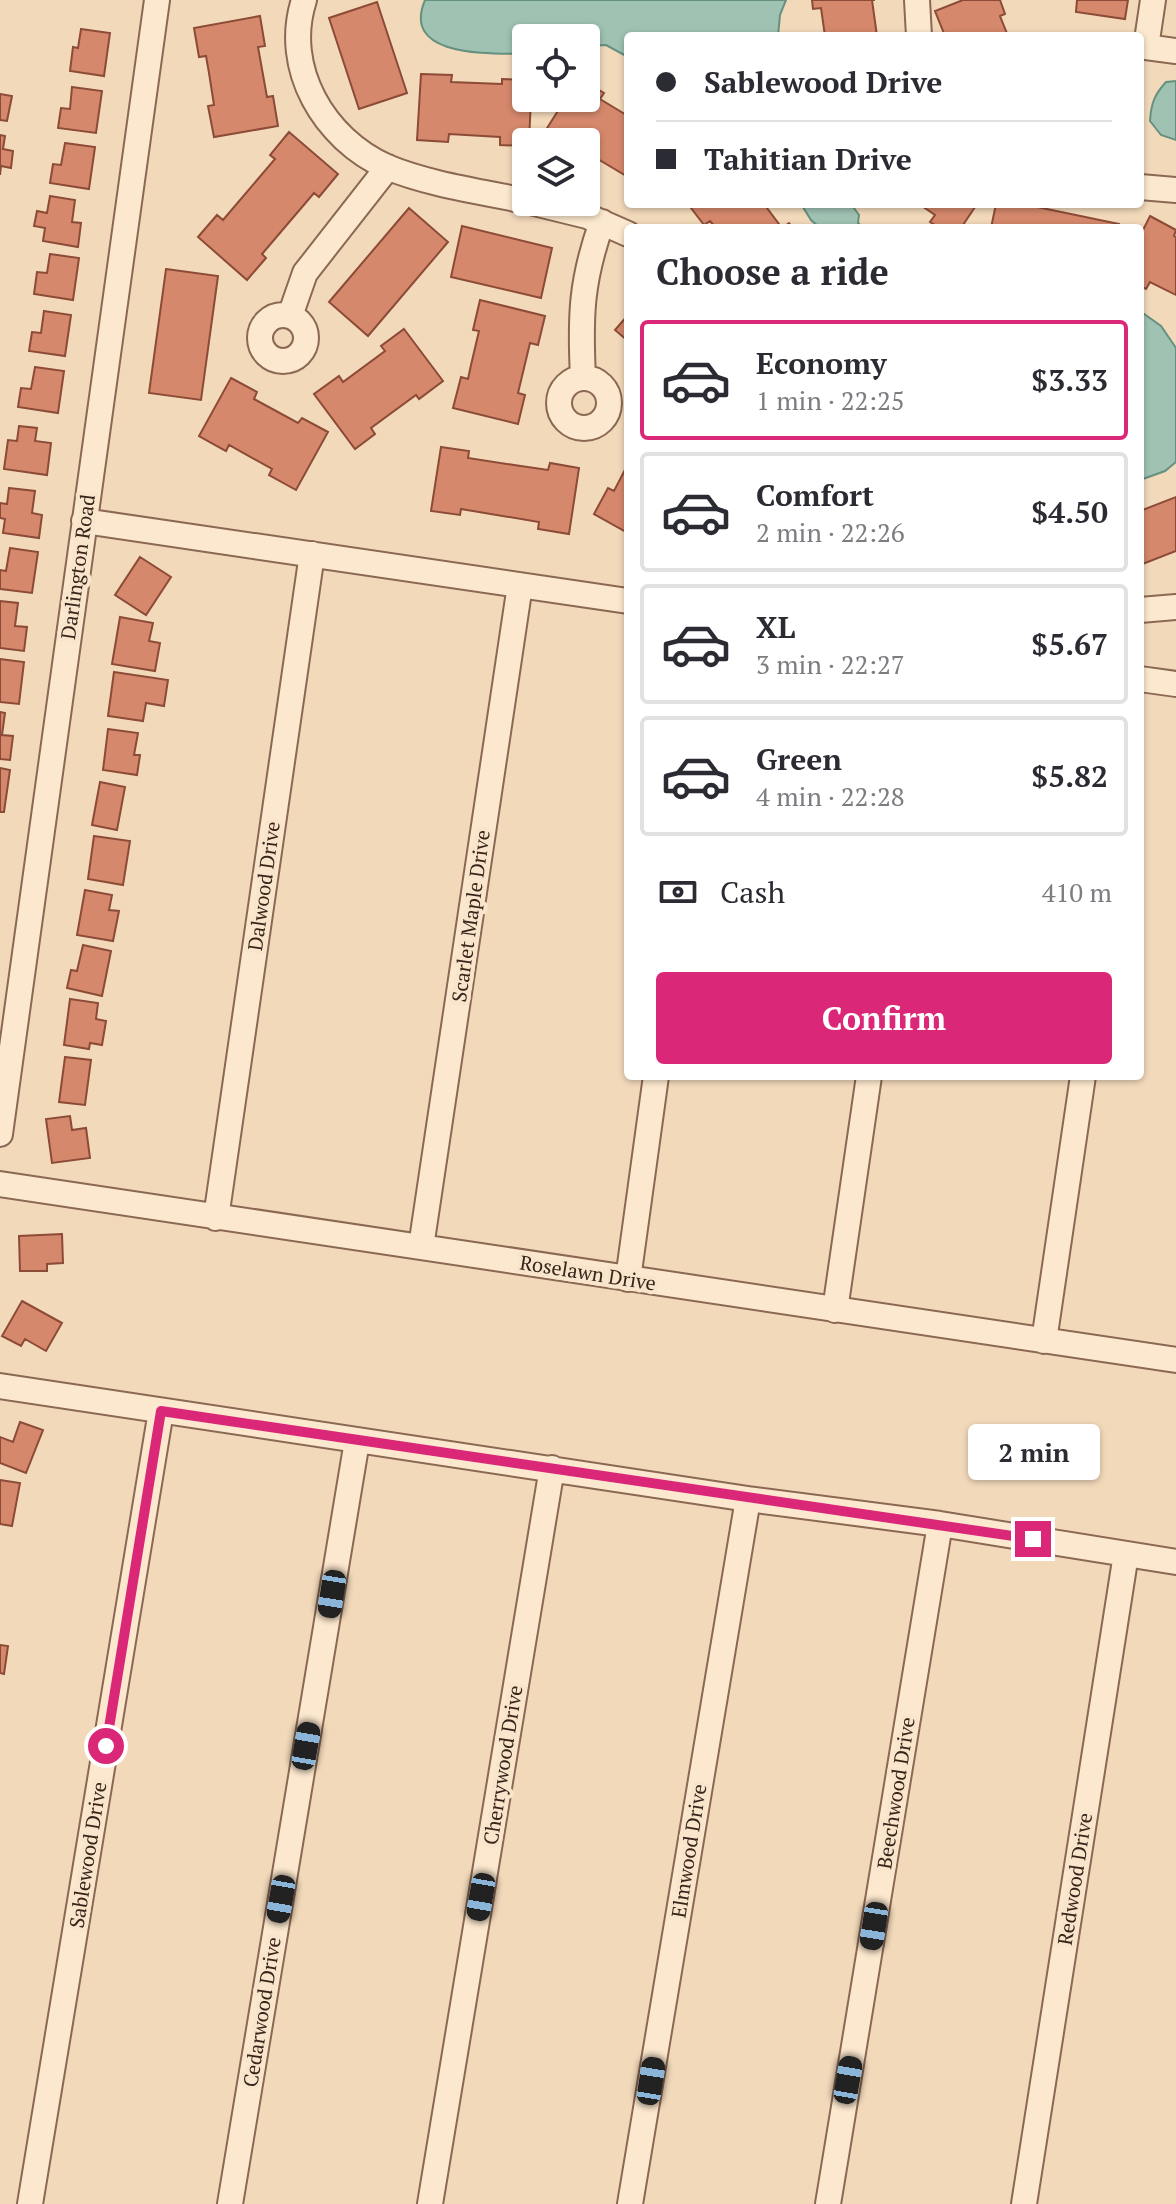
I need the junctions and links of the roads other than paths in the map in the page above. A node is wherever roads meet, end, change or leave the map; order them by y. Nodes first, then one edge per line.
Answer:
1 (157, 0) edge
2 (304, 0) edge
3 (917, 0) edge
4 (1153, 0) edge
5 (919, 32) edge
6 (1176, 51) edge
7 (388, 167) junction
8 (1144, 187) edge
9 (1176, 190) edge
10 (512, 198) edge
11 (580, 216) edge
12 (602, 222) junction
13 (624, 232) edge
14 (290, 316) dead end
15 (583, 378) dead end
16 (84, 521) junction
17 (312, 554) junction
18 (520, 585) junction
19 (624, 600) edge
20 (1176, 607) edge
21 (1144, 610) edge
22 (1144, 680) edge
23 (1176, 684) edge
24 (655, 1080) edge
25 (868, 1080) edge
26 (1082, 1080) edge
27 (0, 1134) edge
28 (0, 1184) edge
29 (216, 1218) junction
30 (421, 1247) junction
31 (628, 1279) junction
32 (835, 1310) junction
33 (1044, 1341) junction
34 (1176, 1360) edge
35 (0, 1386) edge
36 (161, 1411) junction
37 (357, 1441) junction
38 (552, 1468) junction
39 (748, 1499) junction
40 (940, 1524) junction
41 (1126, 1554) junction
42 (1176, 1562) edge
43 (30, 2204) edge
44 (230, 2204) edge
45 (430, 2204) edge
46 (630, 2204) edge
47 (828, 2204) edge
48 (1024, 2204) edge

1 - 16 street, Darlington Road
2 - 7 street
3 - 5 street
4 - 6 street
7 - 10 street
7 - 14 street
8 - 9 street
11 - 12 street
12 - 13 street
12 - 15 street
16 - 17 street
16 - 27 street, Darlington Road
17 - 18 street
17 - 29 street, Dalwood Drive
18 - 19 street
18 - 30 street, Scarlet Maple Drive
20 - 21 street
22 - 23 street
24 - 31 street
25 - 32 street
26 - 33 street
28 - 29 street, Roselawn Drive
29 - 30 street, Roselawn Drive
30 - 31 street, Roselawn Drive
31 - 32 street, Roselawn Drive
32 - 33 street, Roselawn Drive
33 - 34 street, Roselawn Drive
35 - 36 street
36 - 37 street
36 - 43 street, Sablewood Drive
37 - 38 street
37 - 44 street, Cedarwood Drive
38 - 39 street
38 - 45 street, Cherrywood Drive
39 - 40 street
39 - 46 street, Elmwood Drive
40 - 41 street
40 - 47 street, Beechwood Drive
41 - 42 street
41 - 48 street, Redwood Drive

